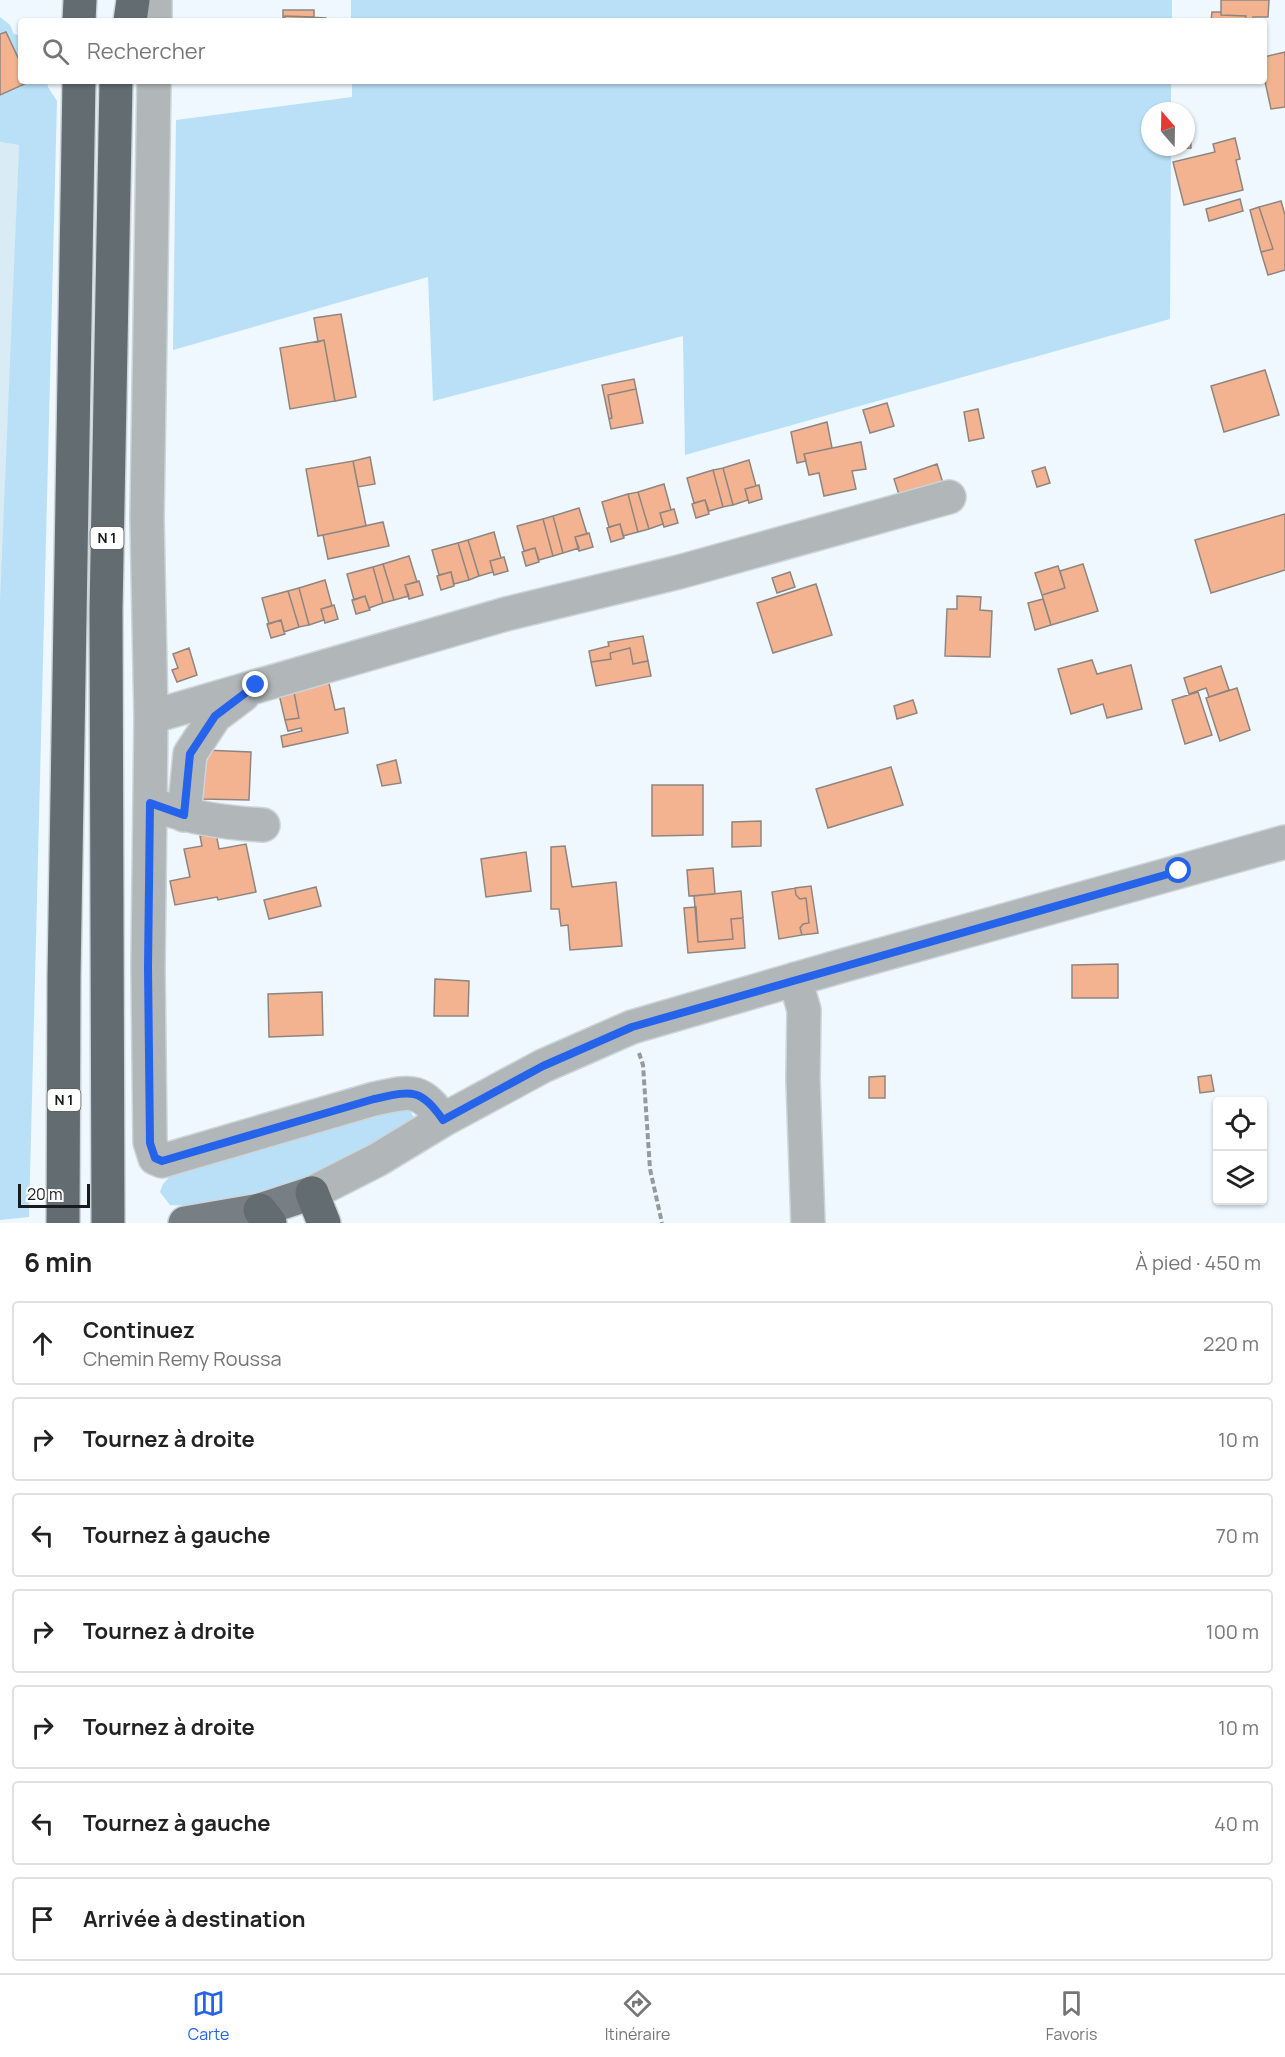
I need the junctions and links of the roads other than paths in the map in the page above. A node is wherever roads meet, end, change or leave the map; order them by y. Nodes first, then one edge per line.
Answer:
1 (80, 0) edge
2 (118, 0) edge
3 (133, 0) edge
4 (155, 0) edge
5 (79, 18) edge
6 (118, 18) edge
7 (130, 18) edge
8 (155, 18) edge
9 (79, 84) edge
10 (116, 84) edge
11 (123, 84) edge
12 (154, 84) edge
13 (114, 158) junction
14 (949, 497) dead end
15 (256, 685) junction
16 (151, 717) junction
17 (150, 803) junction
18 (184, 815) junction
19 (263, 825) dead end
20 (1285, 842) edge
21 (64, 977) junction
22 (795, 980) junction
23 (108, 996) junction
24 (443, 1120) junction
25 (312, 1193) junction
26 (265, 1216) edge
27 (44, 1223) edge
28 (63, 1223) edge
29 (108, 1223) edge
30 (122, 1223) edge
31 (185, 1223) edge
32 (324, 1223) edge
33 (808, 1223) edge

1 - 5 highway
2 - 6 highway
3 - 7 highway
4 - 8 street
9 - 21 highway, N 1
10 - 13 highway, N 1
11 - 13 highway
12 - 16 street
13 - 23 highway, N 1
14 - 15 street
15 - 16 street
15 - 18 street
16 - 17 street
17 - 18 street
17 - 24 street
18 - 19 street
20 - 22 street
21 - 27 highway
21 - 28 highway, N 1
22 - 24 street
22 - 33 street
23 - 29 highway, N 1
23 - 30 highway
24 - 25 street
25 - 26 main road
25 - 32 highway
26 - 31 main road

